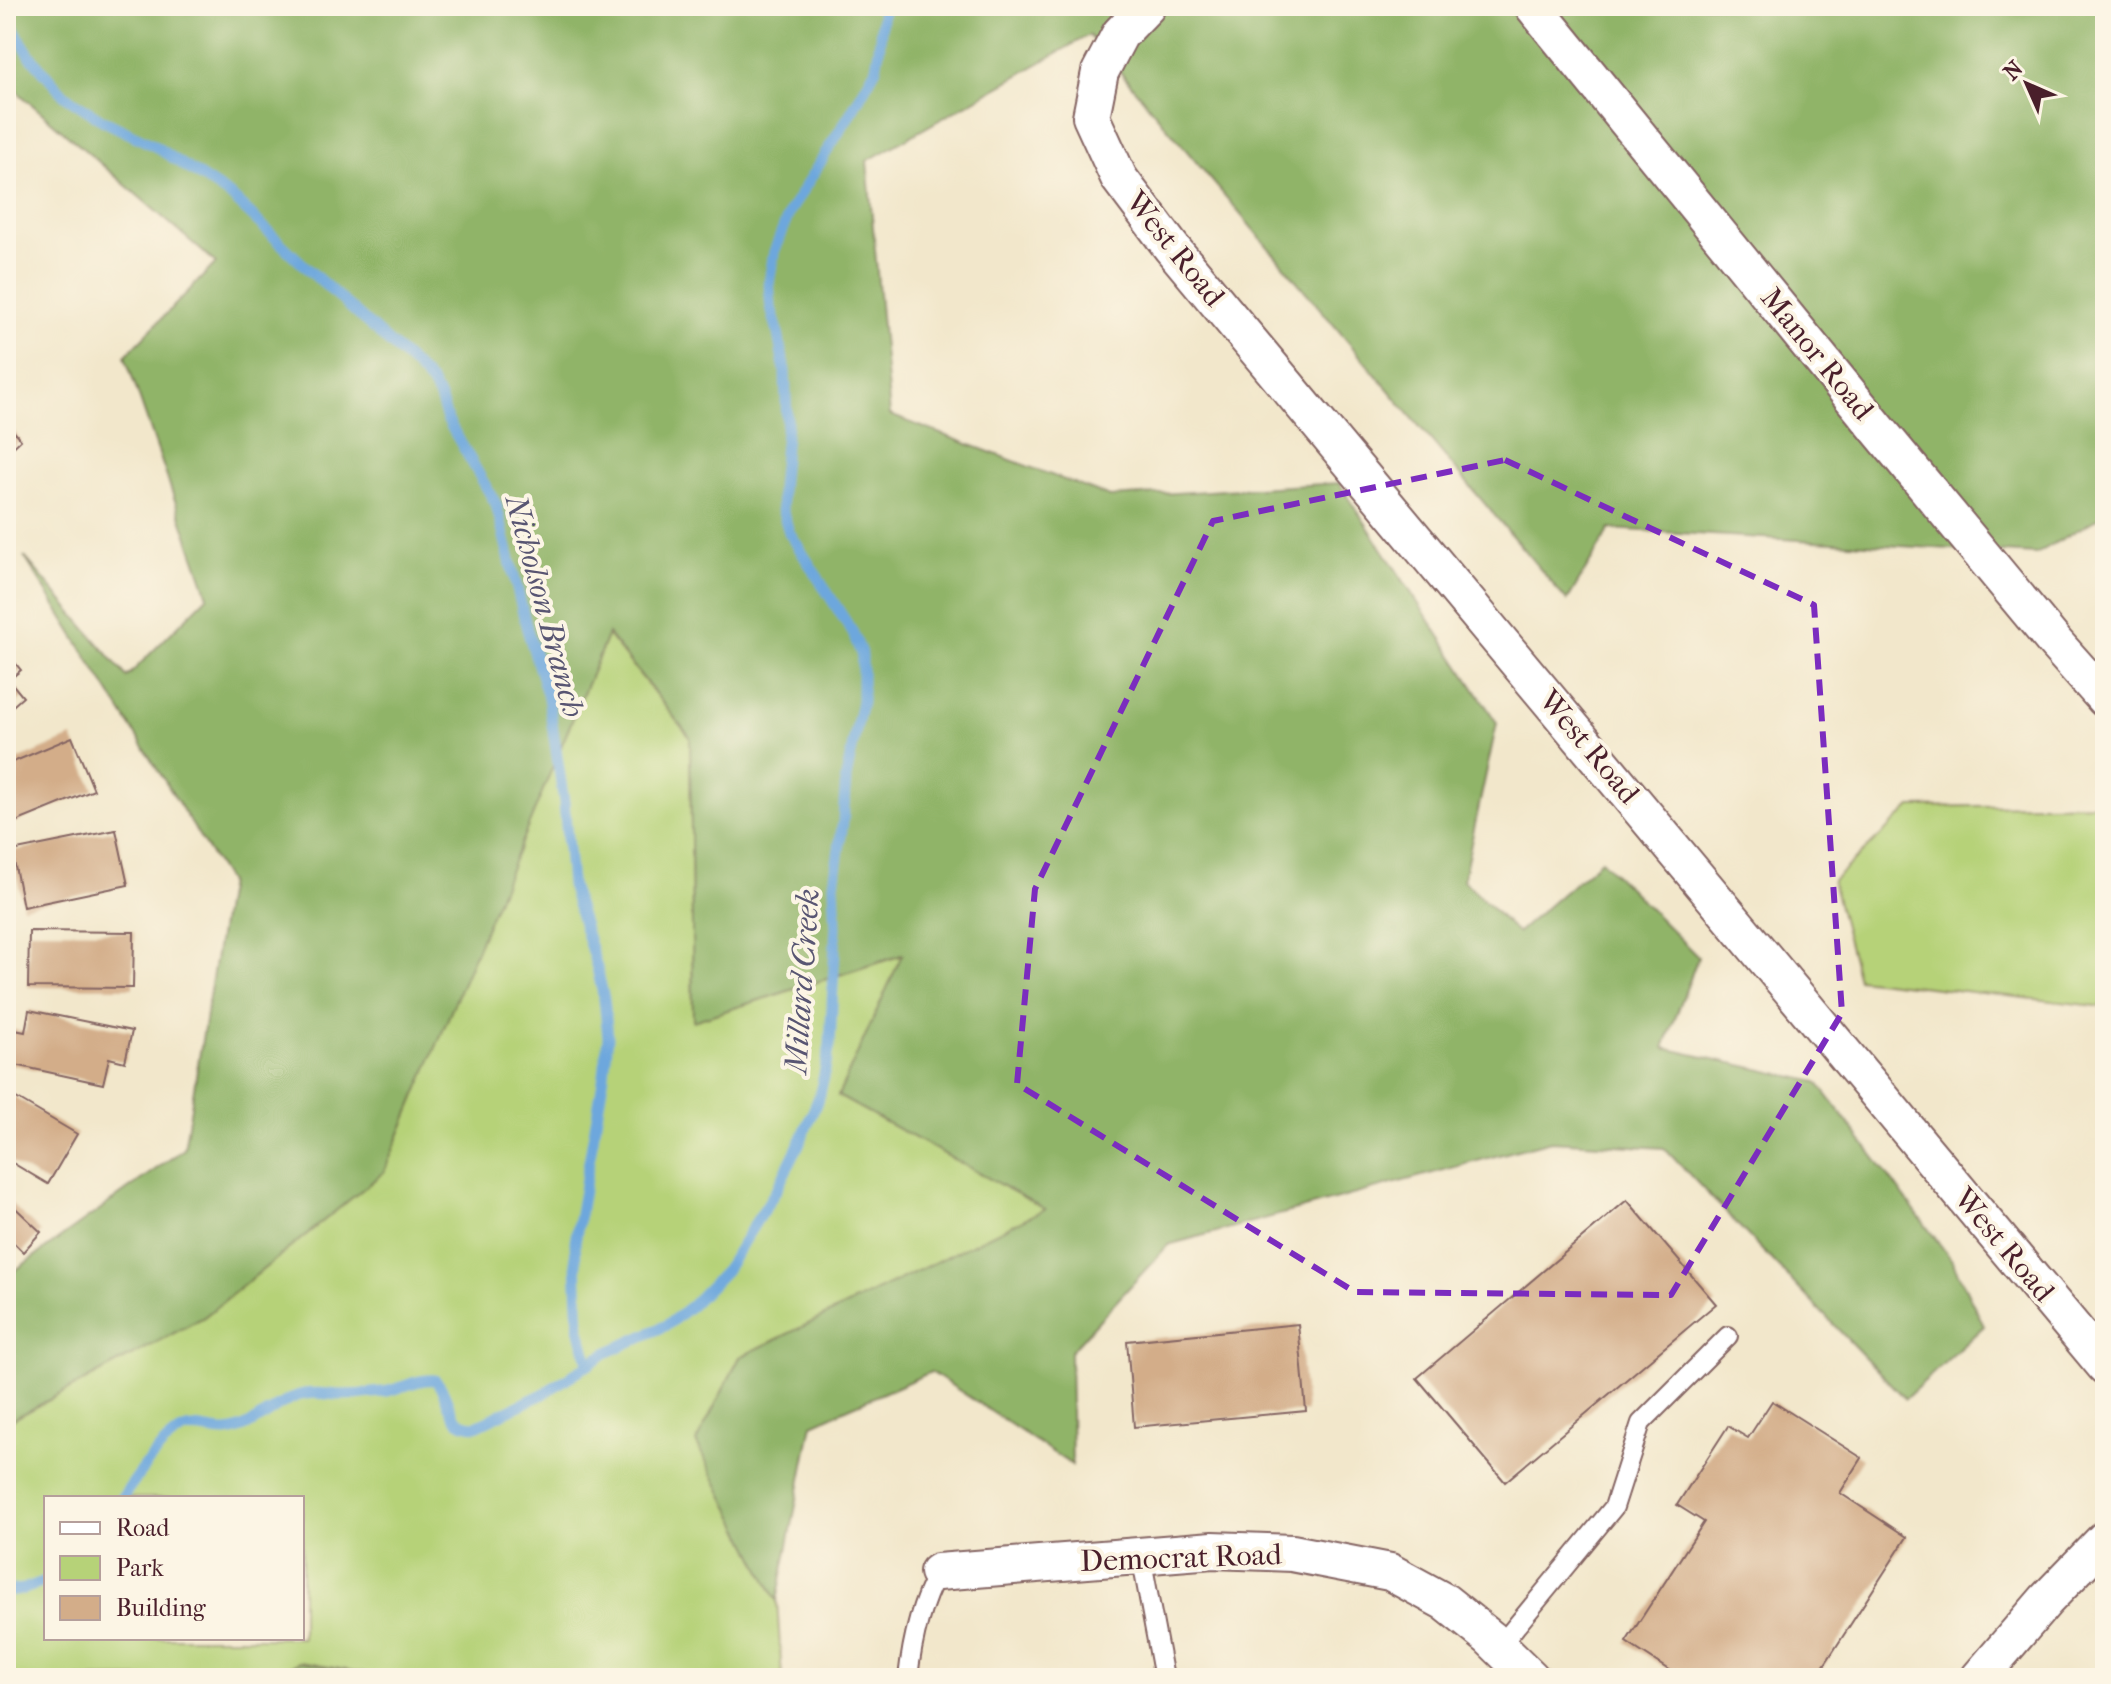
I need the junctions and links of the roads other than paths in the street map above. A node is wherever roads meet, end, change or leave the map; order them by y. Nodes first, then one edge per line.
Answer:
1 (1147, 6) edge
2 (1533, 6) edge
3 (2105, 699) edge
4 (1728, 1336) dead end
5 (2105, 1366) edge
6 (2105, 1539) edge
7 (1141, 1556) junction
8 (938, 1572) joint
9 (1499, 1647) junction
10 (908, 1678) edge
11 (1164, 1678) edge
12 (1531, 1678) edge
13 (1979, 1678) edge

1 - 5 street, West Road
2 - 3 street, Manor Road
4 - 9 lane
6 - 13 street
7 - 8 street, Democrat Road
7 - 9 street, Democrat Road
7 - 11 lane
8 - 10 lane
9 - 12 street, Democrat Road

